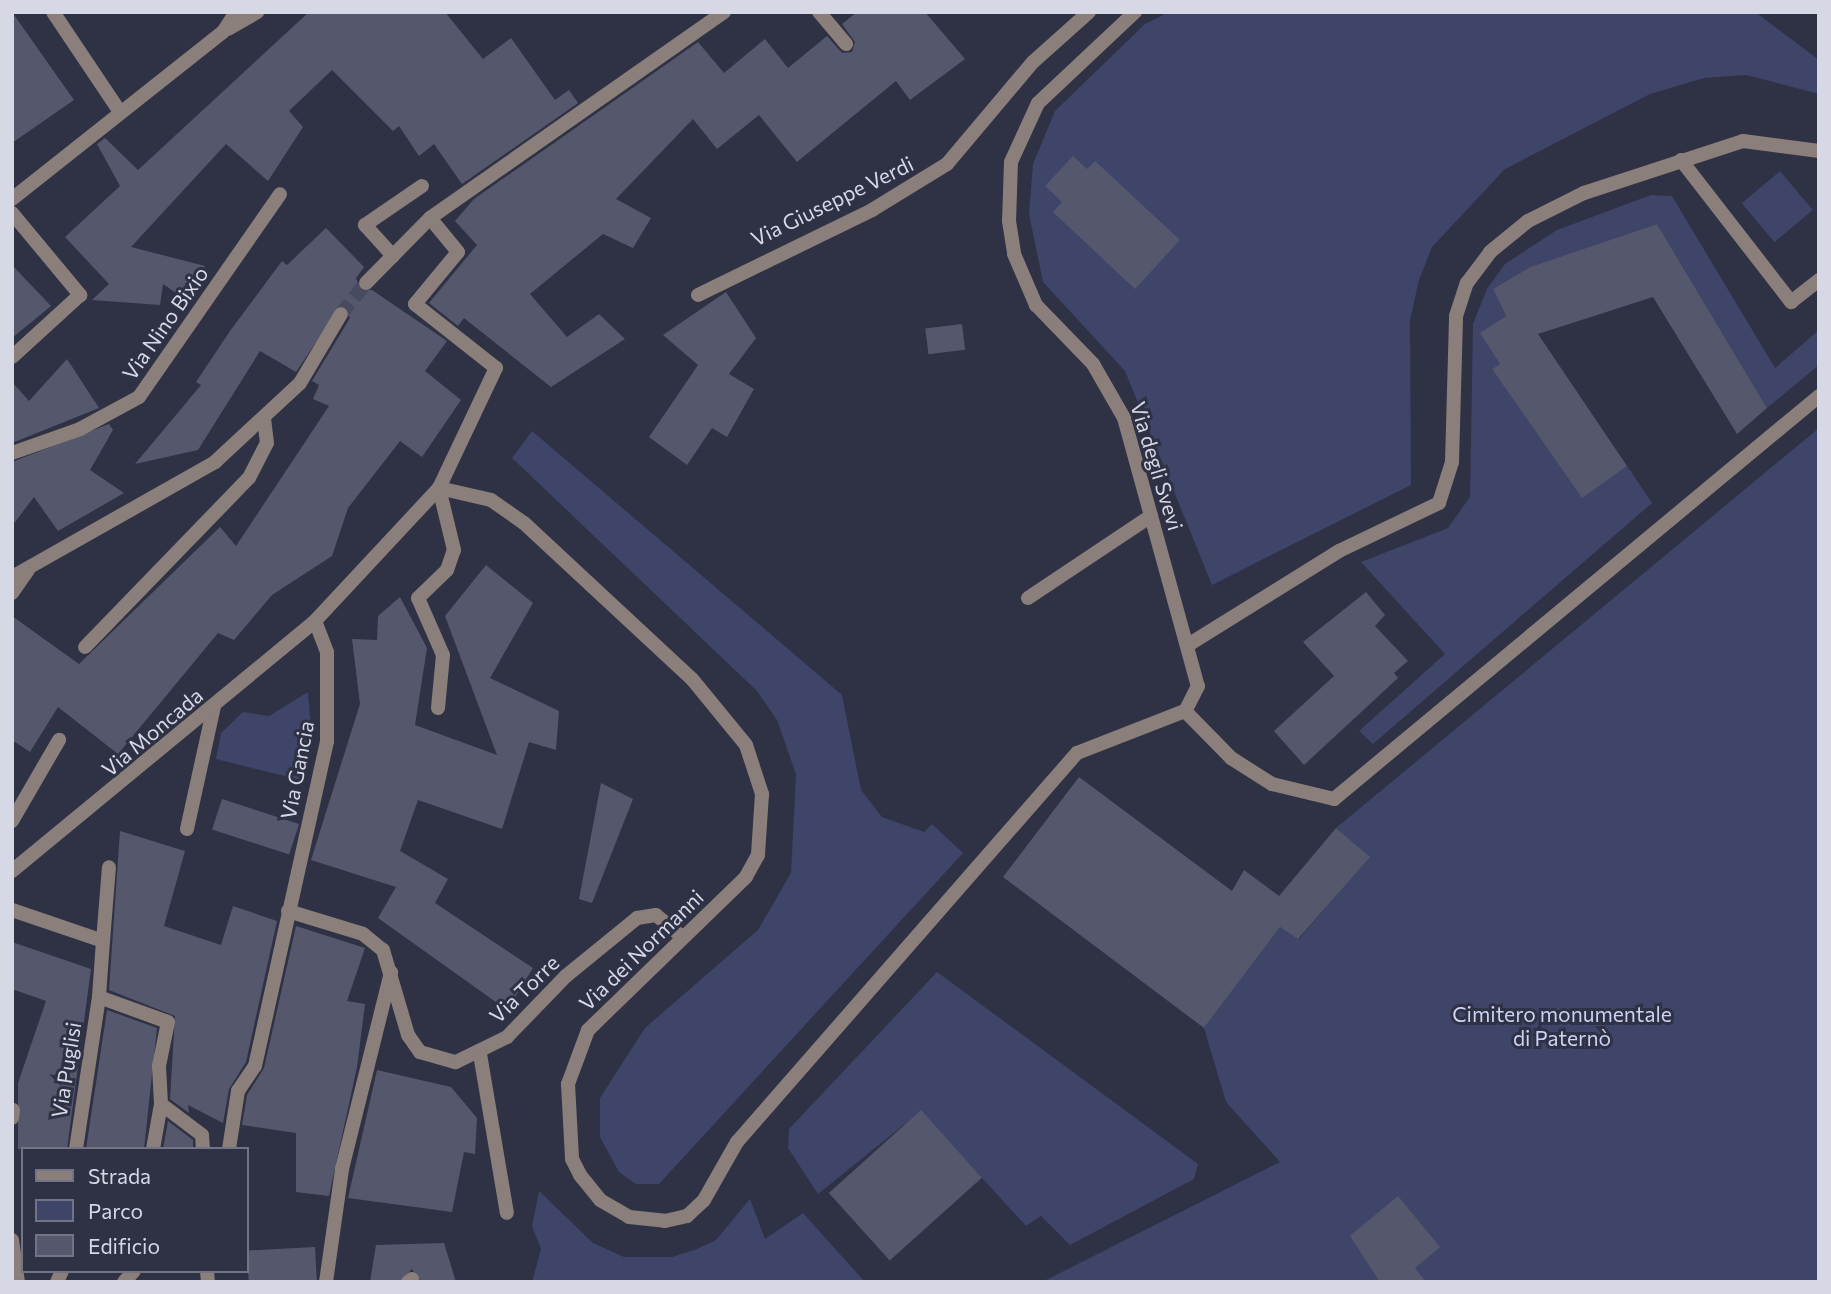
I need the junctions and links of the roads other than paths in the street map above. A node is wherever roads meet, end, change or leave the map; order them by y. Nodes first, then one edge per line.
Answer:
1 (53, 12) edge
2 (236, 12) edge
3 (257, 12) edge
4 (724, 12) edge
5 (819, 12) edge
6 (1089, 12) edge
7 (1135, 12) edge
8 (223, 32) junction
9 (846, 44) dead end
10 (120, 112) junction
11 (1819, 151) edge
12 (1682, 160) junction
13 (422, 186) dead end
14 (280, 194) dead end
15 (12, 199) edge
16 (12, 213) edge
17 (430, 218) junction
18 (393, 256) junction
19 (1819, 280) edge
20 (366, 283) tunnel mouth
21 (698, 295) dead end
22 (341, 314) tunnel mouth
23 (12, 357) edge
24 (1819, 396) edge
25 (264, 420) junction
26 (12, 453) edge
27 (439, 488) junction
28 (1151, 516) junction
29 (31, 566) junction
30 (12, 577) edge
31 (12, 593) edge
32 (1028, 598) dead end
33 (315, 621) junction
34 (1188, 645) junction
35 (85, 647) dead end
36 (214, 706) junction
37 (438, 708) dead end
38 (1185, 711) junction
39 (59, 740) dead end
40 (12, 821) edge
41 (187, 830) dead end
42 (110, 867) dead end
43 (12, 871) edge
44 (12, 910) edge
45 (288, 911) junction
46 (683, 938) junction
47 (103, 941) junction
48 (392, 967) junction
49 (99, 997) junction
50 (480, 1055) junction
51 (161, 1104) junction
52 (13, 1110) edge
53 (12, 1118) edge
54 (76, 1147) edge
55 (153, 1147) edge
56 (203, 1147) edge
57 (229, 1147) edge
58 (507, 1213) dead end
59 (12, 1240) edge
60 (18, 1282) edge
61 (326, 1282) edge

1 - 10 street
2 - 8 street
3 - 8 street
4 - 17 street
5 - 9 street
6 - 21 street, Via Giuseppe Verdi
7 - 28 street, Via degli Svevi
8 - 10 street
10 - 15 street
11 - 12 street
12 - 19 street
12 - 34 street
13 - 18 street
14 - 26 street, Via Nino Bixio
16 - 23 street
17 - 18 street
17 - 27 street
18 - 20 street
22 - 25 street
24 - 38 street
25 - 29 street
25 - 35 street
27 - 33 street
27 - 37 street
27 - 46 street, Via dei Normanni
28 - 32 street
28 - 34 street, Via degli Svevi
29 - 30 street
29 - 31 street
33 - 36 street, Via Moncada
33 - 45 street, Via Gancia
34 - 38 street, Via degli Svevi
36 - 41 street
36 - 43 street, Via Moncada
38 - 46 street, Via dei Normanni
39 - 40 street
42 - 47 street, Via Puglisi
44 - 47 street
45 - 48 street
45 - 57 street, Via Gancia
46 - 50 street, Via Torre
47 - 49 street, Via Puglisi
48 - 50 street
48 - 61 street
49 - 51 street
49 - 54 street, Via Puglisi
50 - 58 street
51 - 55 street
51 - 56 street
52 - 53 street
59 - 60 street

